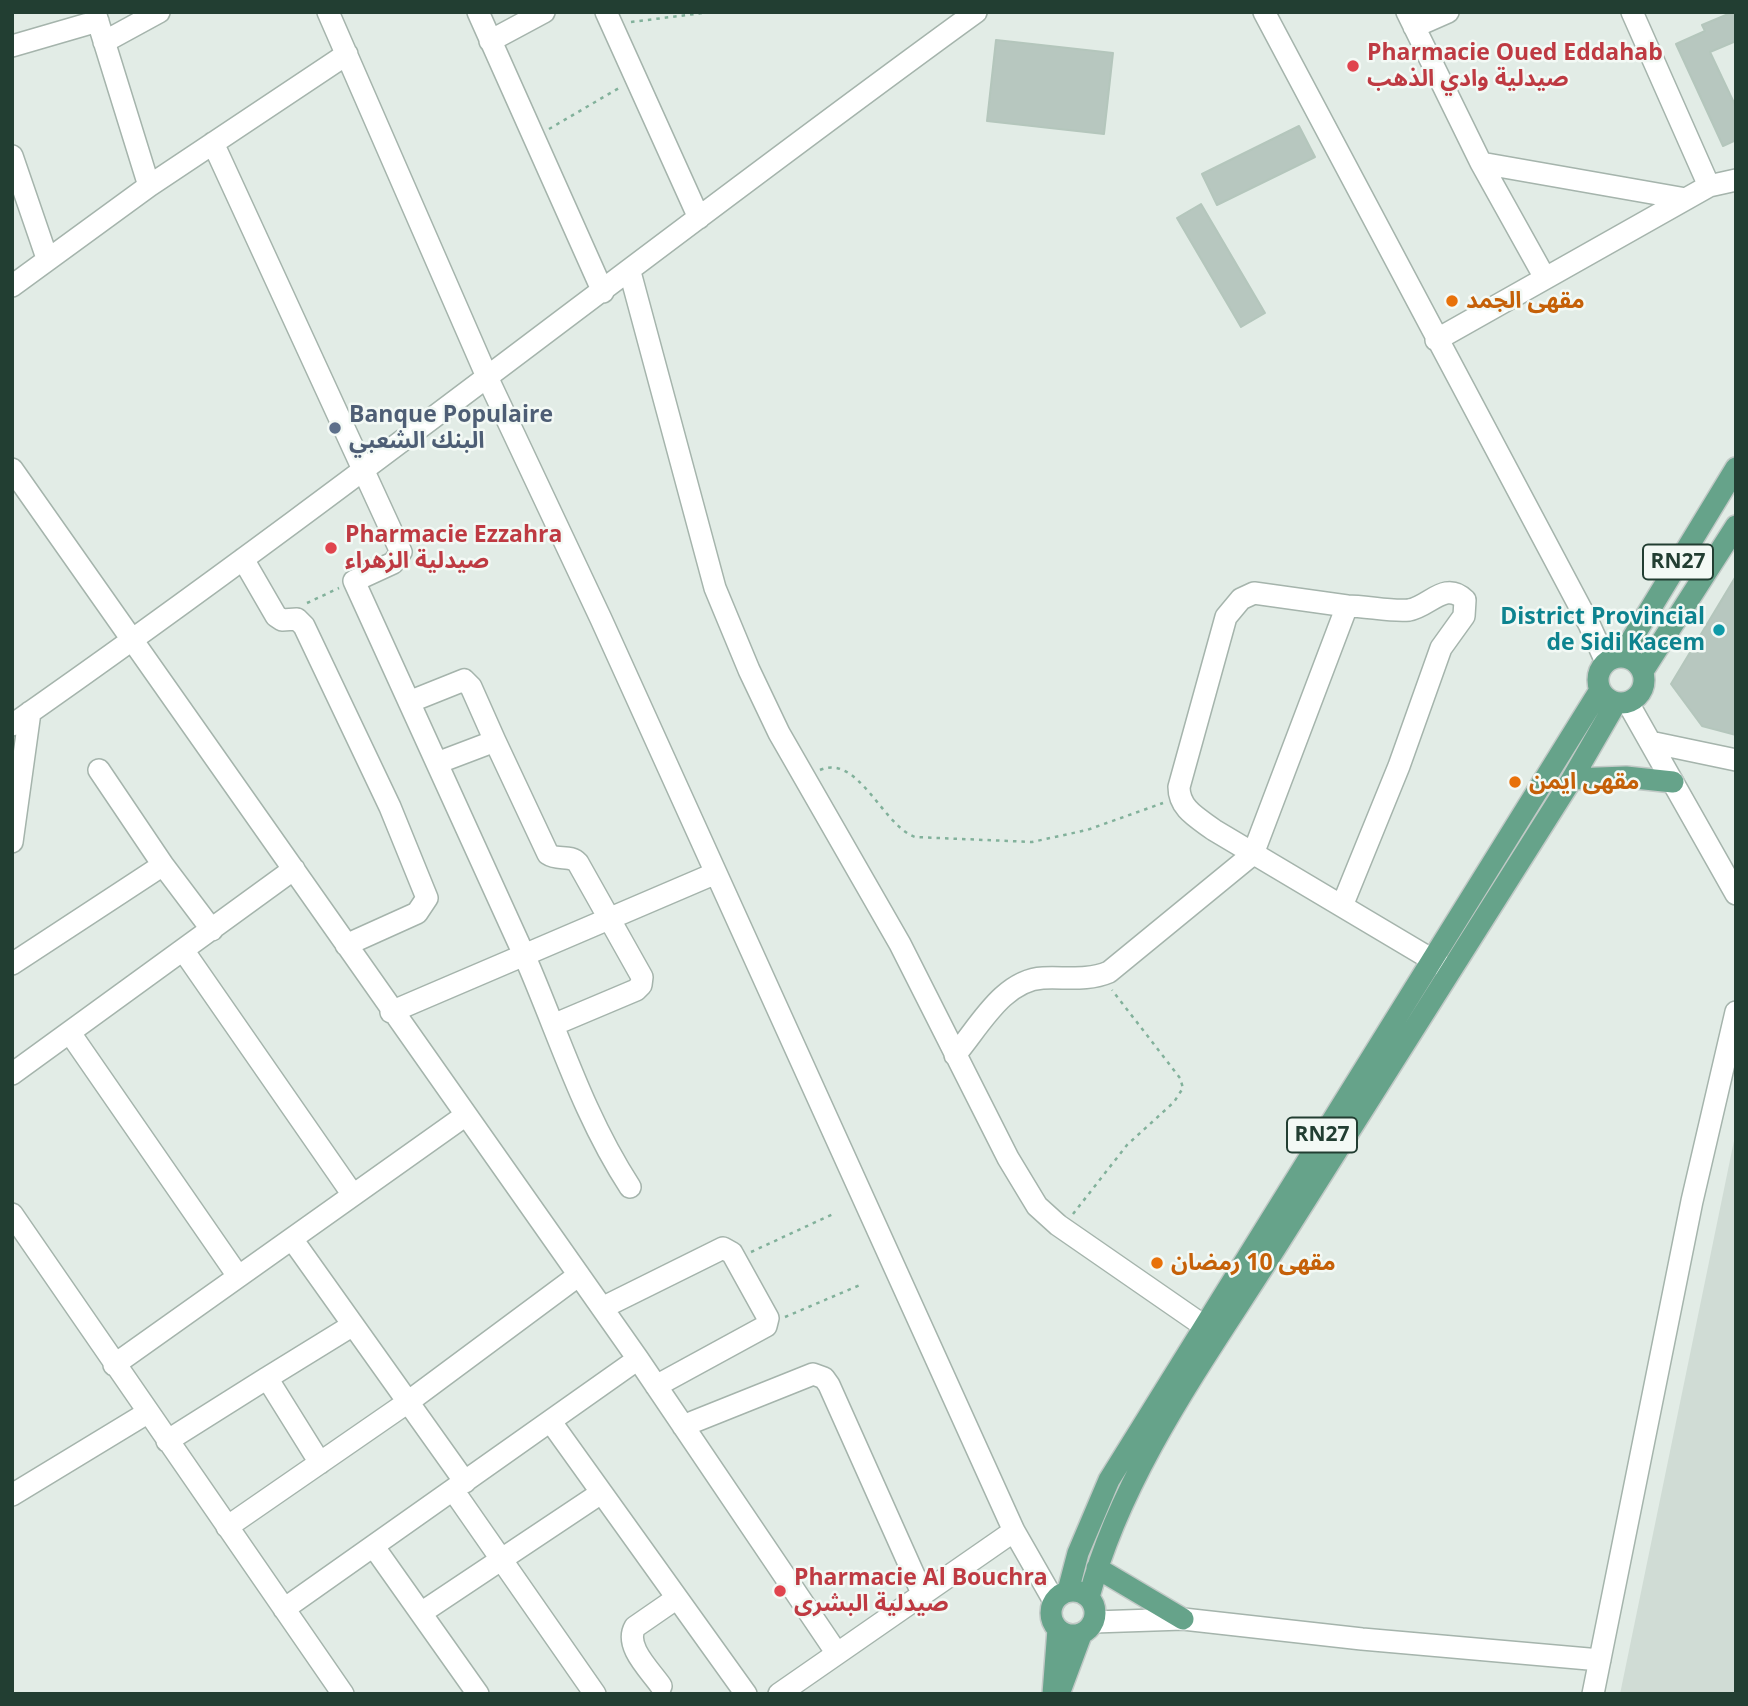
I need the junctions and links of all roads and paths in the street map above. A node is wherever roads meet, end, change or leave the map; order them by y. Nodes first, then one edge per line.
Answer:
1 (159, 12) edge
2 (328, 12) edge
3 (478, 12) edge
4 (544, 12) edge
5 (711, 12) edge
6 (1265, 12) edge
7 (1448, 12) edge
8 (1632, 12) edge
9 (971, 14) edge
10 (96, 17) edge
11 (609, 18) edge
12 (1411, 20) edge
13 (491, 41) junction
14 (104, 42) junction
15 (12, 46) edge
16 (347, 54) junction
17 (636, 78) junction
18 (534, 138) junction
19 (213, 143) junction
20 (12, 156) edge
21 (1481, 163) junction
22 (1736, 180) edge
23 (149, 186) junction
24 (1709, 186) junction
25 (1686, 199) junction
26 (699, 218) junction
27 (47, 258) junction
28 (629, 272) junction
29 (1545, 278) junction
30 (12, 286) edge
31 (603, 292) junction
32 (1436, 340) junction
33 (488, 379) junction
34 (1736, 468) edge
35 (12, 469) edge
36 (365, 470) junction
37 (1736, 526) edge
38 (243, 559) junction
39 (354, 581) junction
40 (1347, 606) junction
41 (293, 618) junction
42 (135, 640) junction
43 (1613, 659) junction
44 (1643, 671) junction
45 (1614, 699) junction
46 (410, 702) junction
47 (30, 712) junction
48 (12, 725) edge
49 (495, 741) junction
50 (1650, 742) junction
51 (1736, 760) edge
52 (437, 764) junction
53 (99, 770) dead end
54 (805, 777) junction
55 (1572, 779) junction
56 (1673, 782) junction
57 (1179, 796) junction
58 (12, 842) edge
59 (1253, 854) junction
60 (163, 864) junction
61 (294, 869) junction
62 (716, 873) junction
63 (1736, 894) edge
64 (1342, 906) junction
65 (608, 919) junction
66 (212, 930) junction
67 (346, 945) junction
68 (183, 950) junction
69 (524, 955) junction
70 (1430, 960) junction
71 (12, 964) edge
72 (1451, 971) junction
73 (1101, 976) junction
74 (391, 1012) junction
75 (1736, 1012) edge
76 (553, 1025) junction
77 (70, 1033) junction
78 (955, 1055) junction
79 (12, 1074) edge
80 (466, 1115) junction
81 (630, 1187) dead end
82 (353, 1195) junction
83 (12, 1214) edge
84 (833, 1214) dead end
85 (1063, 1228) junction
86 (292, 1239) junction
87 (735, 1259) junction
88 (579, 1275) junction
89 (238, 1276) junction
90 (860, 1285) dead end
91 (602, 1308) junction
92 (353, 1325) junction
93 (766, 1326) junction
94 (1213, 1329) junction
95 (638, 1359) junction
96 (114, 1365) junction
97 (267, 1378) junction
98 (656, 1386) junction
99 (408, 1402) junction
100 (147, 1413) junction
101 (551, 1422) junction
102 (683, 1426) junction
103 (167, 1441) junction
104 (320, 1463) junction
105 (459, 1486) junction
106 (601, 1493) junction
107 (12, 1495) edge
108 (227, 1527) junction
109 (1014, 1531) junction
110 (374, 1547) junction
111 (502, 1558) junction
112 (1097, 1568) junction
113 (922, 1593) junction
114 (1061, 1596) junction
115 (1089, 1597) junction
116 (677, 1598) junction
117 (284, 1609) junction
118 (421, 1613) junction
119 (1183, 1619) junction
120 (1058, 1629) junction
121 (1088, 1629) junction
122 (836, 1652) junction
123 (1600, 1660) junction
124 (658, 1691) edge
125 (344, 1694) edge
126 (478, 1694) edge
127 (596, 1694) edge
128 (746, 1694) edge
129 (779, 1694) edge
130 (1052, 1694) edge
131 (1059, 1694) edge
132 (1593, 1694) edge

1 - 14 street
2 - 16 street
3 - 13 street
4 - 13 street
5 - 11 path
6 - 32 street
7 - 12 street
8 - 24 street
9 - 26 street
10 - 14 street
10 - 15 street
11 - 17 street
12 - 21 street
13 - 18 street
14 - 23 street
16 - 19 street
16 - 33 street
17 - 18 path
17 - 26 street
18 - 31 street
19 - 23 street
19 - 36 street
20 - 27 street
21 - 25 street
21 - 29 street
22 - 24 street
23 - 27 street
24 - 25 street
25 - 29 street
26 - 28 street
27 - 30 street
28 - 31 street
28 - 54 street
29 - 32 street
31 - 33 street
32 - 43 street
33 - 36 street
33 - 62 street
34 - 43 main road, RN27
35 - 42 street
36 - 38 street
36 - 39 street
37 - 44 main road, RN27
38 - 41 street
38 - 42 street
39 - 41 path
39 - 46 street
40 - 57 street
40 - 59 street
40 - 64 street
41 - 67 street
42 - 47 street
42 - 61 street
43 - 44 main road
43 - 45 main road, RN27
44 - 45 main road, RN27
45 - 50 street
45 - 55 main road, RN27
45 - 70 main road, RN27
46 - 49 street
46 - 52 street
47 - 48 street
47 - 58 street
49 - 52 street
49 - 65 street
50 - 51 street
50 - 56 street
52 - 69 street
53 - 60 street
54 - 57 path
54 - 78 street
55 - 56 main road
55 - 72 main road, RN27
56 - 63 street
57 - 59 street
59 - 64 street
59 - 73 street
60 - 66 street
60 - 71 street
61 - 66 street
61 - 67 street
62 - 65 street
62 - 109 street
64 - 70 street
65 - 69 street
65 - 76 street
66 - 68 street
67 - 74 street
68 - 77 street
68 - 82 street
69 - 74 street
69 - 76 street
70 - 72 street
70 - 94 main road, RN27
72 - 94 main road, RN27
73 - 78 street
73 - 85 path
74 - 80 street
75 - 123 street
76 - 81 street
77 - 79 street
77 - 89 street
78 - 85 street
80 - 82 street
80 - 88 street
82 - 86 street
83 - 96 street
84 - 87 path
85 - 94 street
86 - 89 street
86 - 92 street
87 - 91 street
87 - 93 street
88 - 91 street
88 - 99 street
89 - 96 street
90 - 93 path
91 - 95 street
92 - 97 street
92 - 99 street
93 - 98 street
94 - 112 main road, RN27
94 - 114 main road, RN27
95 - 98 street
95 - 101 street
96 - 100 street
97 - 103 street
97 - 104 street
98 - 102 street
99 - 104 street
99 - 105 street
100 - 103 street
100 - 107 street
101 - 105 street
101 - 106 street
102 - 113 street
102 - 122 street
103 - 108 street
104 - 108 street
105 - 110 street
105 - 111 street
106 - 111 street
106 - 116 street
108 - 117 street
109 - 113 street
109 - 114 street
110 - 117 street
110 - 118 street
111 - 118 street
111 - 127 street
112 - 115 main road, RN27
112 - 119 main road
113 - 122 street
114 - 115 main road
114 - 120 main road, RN27
115 - 121 main road, RN27
116 - 124 street
116 - 128 street
117 - 125 street
118 - 126 street
119 - 121 street
119 - 123 street
120 - 121 main road
120 - 130 main road, RN27
121 - 131 main road
122 - 129 street
123 - 132 street

